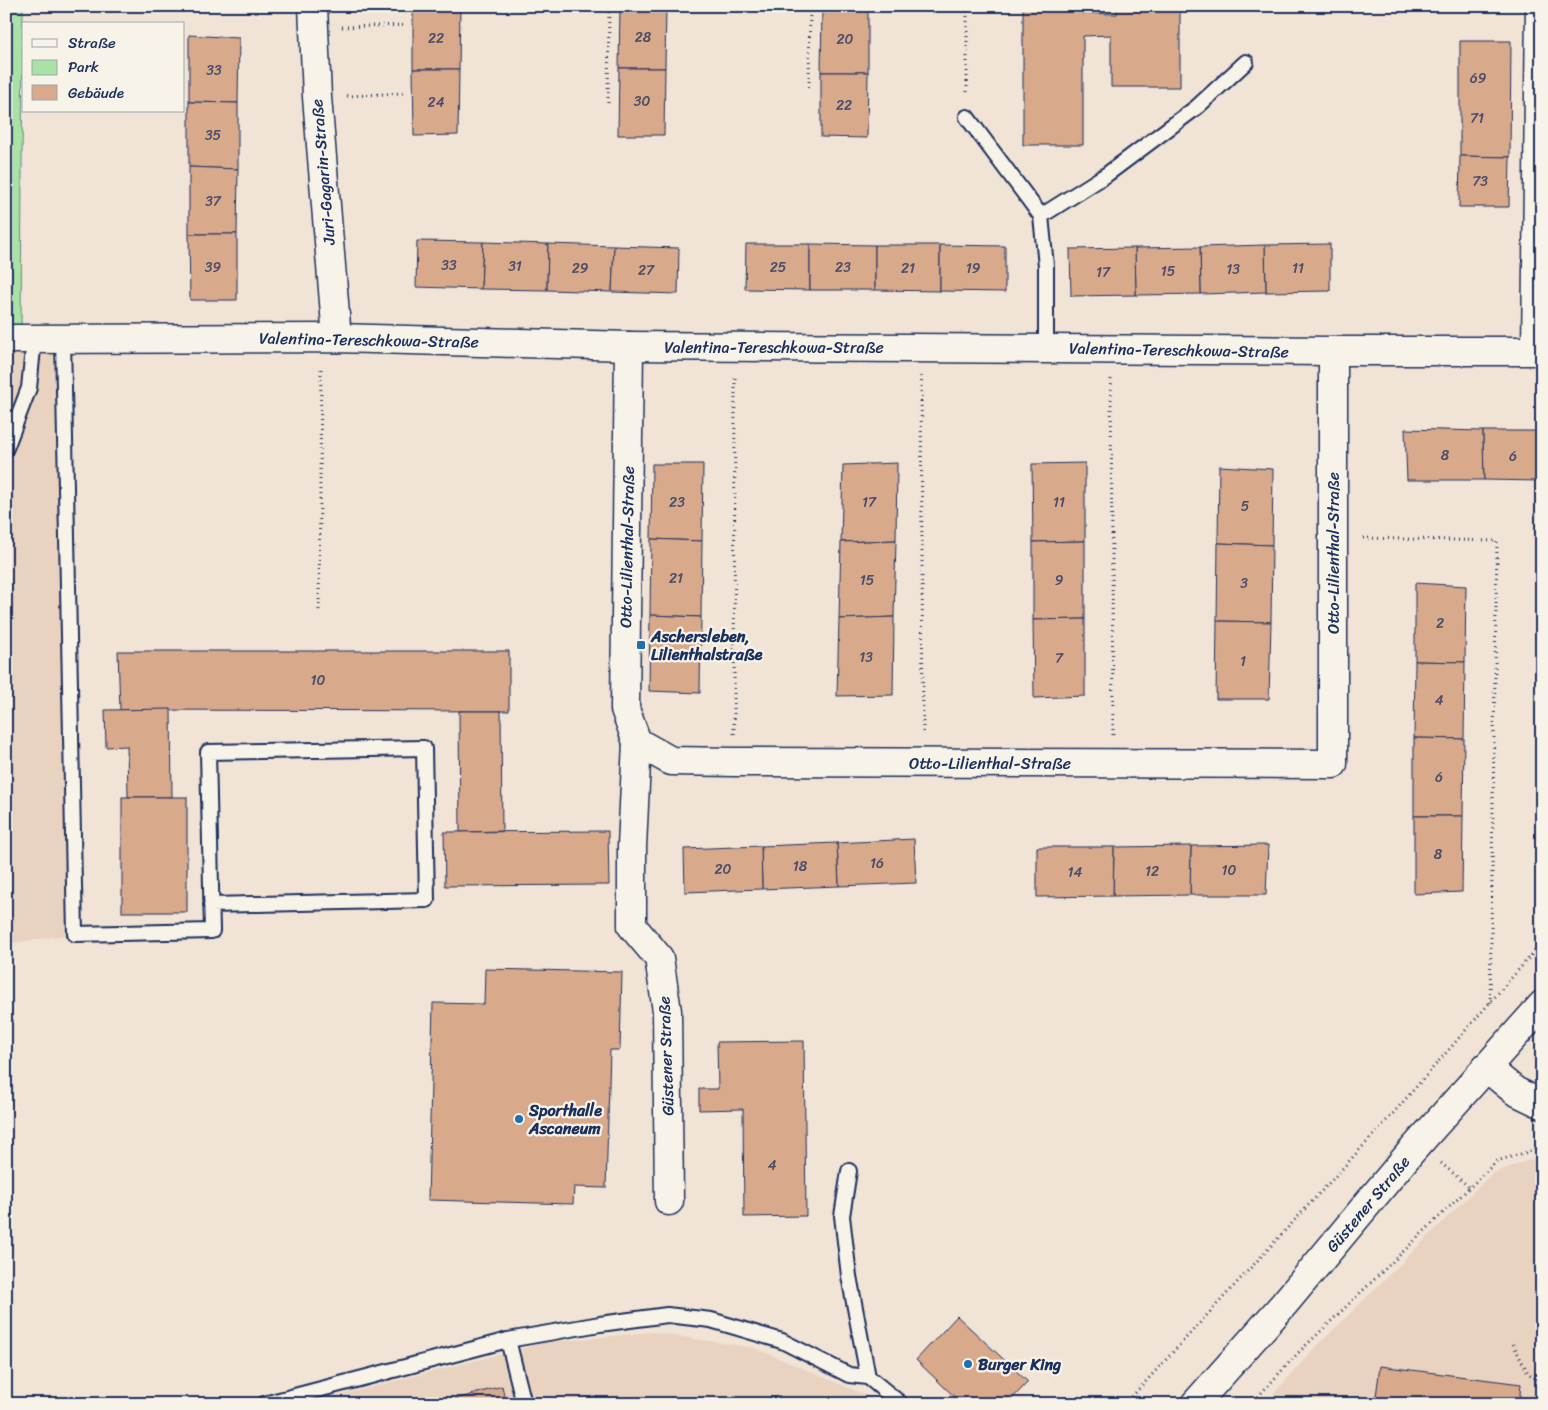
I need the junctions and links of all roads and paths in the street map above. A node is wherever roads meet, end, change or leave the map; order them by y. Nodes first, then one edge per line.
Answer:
1 (608, 6) edge
2 (810, 6) edge
3 (967, 6) edge
4 (1540, 6) edge
5 (313, 17) edge
6 (406, 25) dead end
7 (1246, 62) dead end
8 (809, 87) dead end
9 (404, 93) dead end
10 (317, 97) junction
11 (608, 103) dead end
12 (967, 117) joint
13 (1041, 216) junction
14 (337, 338) junction
15 (6, 339) edge
16 (34, 339) junction
17 (63, 339) junction
18 (629, 346) junction
19 (735, 346) junction
20 (921, 348) junction
21 (1046, 348) junction
22 (1111, 349) junction
23 (1333, 351) junction
24 (1539, 351) edge
25 (6, 448) edge
26 (1333, 538) junction
27 (319, 610) dead end
28 (637, 742) junction
29 (734, 762) junction
30 (923, 763) junction
31 (1113, 764) junction
32 (211, 905) junction
33 (1542, 944) edge
34 (1490, 1003) junction
35 (1542, 1005) edge
36 (1486, 1067) junction
37 (1542, 1104) edge
38 (1542, 1139) edge
39 (850, 1171) dead end
40 (669, 1201) dead end
41 (508, 1340) junction
42 (1513, 1344) dead end
43 (868, 1377) junction
44 (1542, 1383) edge
45 (264, 1404) edge
46 (524, 1404) edge
47 (901, 1404) edge
48 (1125, 1404) edge
49 (1195, 1404) edge
50 (1251, 1404) edge

1 - 11 path
2 - 8 path
3 - 12 path
4 - 24 street
5 - 6 path
5 - 10 street, Juri-Gagarin-Straße
7 - 13 lane
9 - 10 path
10 - 14 street, Juri-Gagarin-Straße
12 - 13 lane
13 - 21 lane
14 - 17 street, Valentina-Tereschkowa-Straße
14 - 18 street, Valentina-Tereschkowa-Straße
14 - 27 path
15 - 16 street, Valentina-Tereschkowa-Straße
16 - 17 street, Valentina-Tereschkowa-Straße
16 - 25 lane
17 - 32 lane
18 - 19 street, Valentina-Tereschkowa-Straße
18 - 28 street, Otto-Lilienthal-Straße
19 - 20 street, Valentina-Tereschkowa-Straße
19 - 29 path
20 - 21 street, Valentina-Tereschkowa-Straße
20 - 30 path
21 - 22 street, Valentina-Tereschkowa-Straße
22 - 23 street, Valentina-Tereschkowa-Straße
22 - 31 path
23 - 24 street, Valentina-Tereschkowa-Straße
23 - 26 street, Otto-Lilienthal-Straße
26 - 31 street, Otto-Lilienthal-Straße
26 - 34 path
28 - 29 street, Otto-Lilienthal-Straße
28 - 40 street, Güstener Straße
29 - 30 street, Otto-Lilienthal-Straße
30 - 31 street, Otto-Lilienthal-Straße
32 - 32 lane
33 - 34 path
34 - 48 path
35 - 36 street, Güstener Straße
36 - 37 street
36 - 49 street, Güstener Straße
38 - 50 path
39 - 43 lane
41 - 43 lane
41 - 45 lane
41 - 46 lane
42 - 44 path
43 - 47 lane

